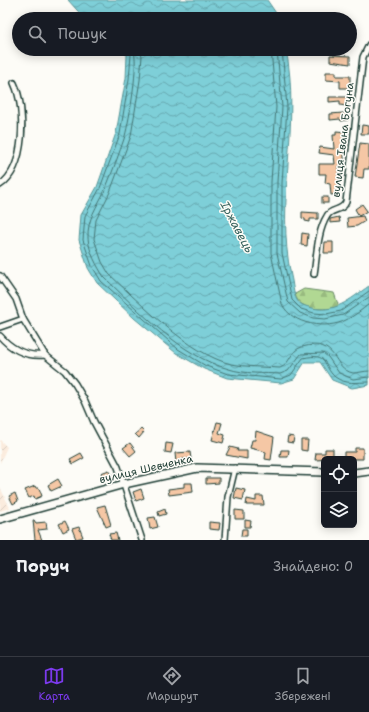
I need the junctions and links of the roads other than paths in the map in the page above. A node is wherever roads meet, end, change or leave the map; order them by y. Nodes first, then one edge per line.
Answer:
1 (369, 45) edge
2 (14, 83) dead end
3 (0, 185) edge
4 (314, 274) dead end
5 (0, 276) edge
6 (23, 319) junction
7 (0, 327) edge
8 (0, 336) edge
9 (46, 355) junction
10 (235, 468) junction
11 (369, 471) edge
12 (321, 472) edge
13 (357, 473) edge
14 (124, 484) junction
15 (0, 519) edge
16 (142, 540) edge
17 (225, 540) edge

1 - 4 street, вулиця Івана Богуна
2 - 3 street
5 - 6 street
6 - 7 street
6 - 9 street
8 - 9 street
9 - 14 street
10 - 12 street, вулиця Шевченка
10 - 14 street, вулиця Шевченка
10 - 17 street
11 - 13 street
14 - 15 street, вулиця Шевченка
14 - 16 street

